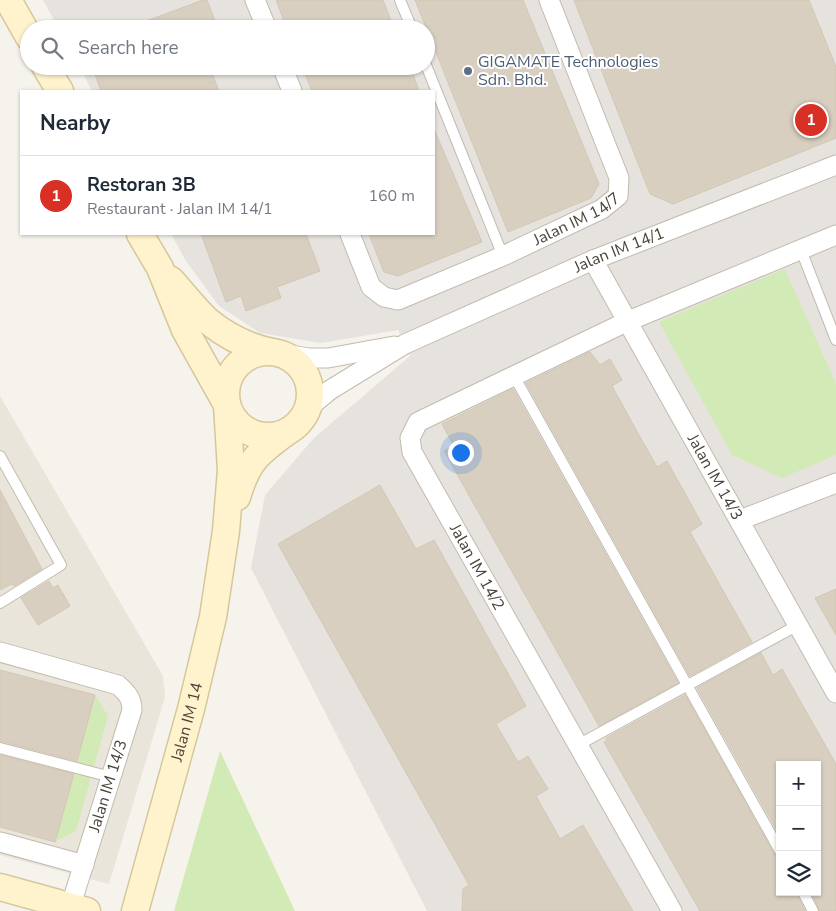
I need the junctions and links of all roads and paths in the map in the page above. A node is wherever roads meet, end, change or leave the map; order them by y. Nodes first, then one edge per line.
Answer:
1 (8, 0) edge
2 (255, 0) edge
3 (400, 0) edge
4 (549, 0) edge
5 (263, 20) edge
6 (408, 20) edge
7 (20, 21) edge
8 (51, 75) edge
9 (286, 75) edge
10 (430, 75) edge
11 (59, 90) edge
12 (292, 90) edge
13 (836, 165) edge
14 (141, 235) edge
15 (350, 235) edge
16 (836, 235) edge
17 (801, 250) junction
18 (503, 256) junction
19 (593, 260) junction
20 (160, 268) junction
21 (626, 322) junction
22 (836, 340) edge
23 (405, 344) junction
24 (272, 352) junction
25 (514, 376) junction
26 (227, 405) junction
27 (296, 424) junction
28 (0, 456) edge
29 (836, 482) edge
30 (740, 520) junction
31 (226, 531) junction
32 (0, 603) edge
33 (798, 626) junction
34 (0, 652) edge
35 (687, 685) junction
36 (836, 693) edge
37 (578, 745) junction
38 (0, 748) edge
39 (111, 777) junction
40 (0, 842) edge
41 (776, 844) edge
42 (84, 865) junction
43 (0, 887) edge
44 (805, 896) edge
45 (76, 910) edge
46 (135, 911) edge
47 (672, 911) edge
48 (813, 911) edge

1 - 7 street
2 - 5 street
3 - 6 lane
4 - 18 street, Jalan IM 14/7
8 - 11 street
9 - 12 street
10 - 18 lane
13 - 19 street, Jalan IM 14/1
14 - 20 street
15 - 18 street, Jalan IM 14/7
16 - 17 street
17 - 21 street
17 - 22 lane
19 - 21 street, Jalan IM 14/3
19 - 23 street, Jalan IM 14/1
20 - 24 street
20 - 26 street
21 - 25 street, Jalan IM 14/2
21 - 30 street, Jalan IM 14/3
23 - 24 street
23 - 27 street
24 - 26 street
24 - 27 street
25 - 35 lane
25 - 37 street, Jalan IM 14/2
26 - 27 street
26 - 31 street, Jalan IM 14
27 - 31 street, Jalan IM 14
28 - 32 lane
29 - 30 street
30 - 33 street, Jalan IM 14/3
31 - 46 street, Jalan IM 14
33 - 35 lane
33 - 36 street, Jalan IM 14/3
34 - 39 street, Jalan IM 14/3
35 - 37 lane
35 - 41 lane
37 - 47 street, Jalan IM 14/2
38 - 39 lane
39 - 42 street, Jalan IM 14/3
40 - 42 street
42 - 45 street, Jalan IM 14/3
43 - 45 street
44 - 48 lane

